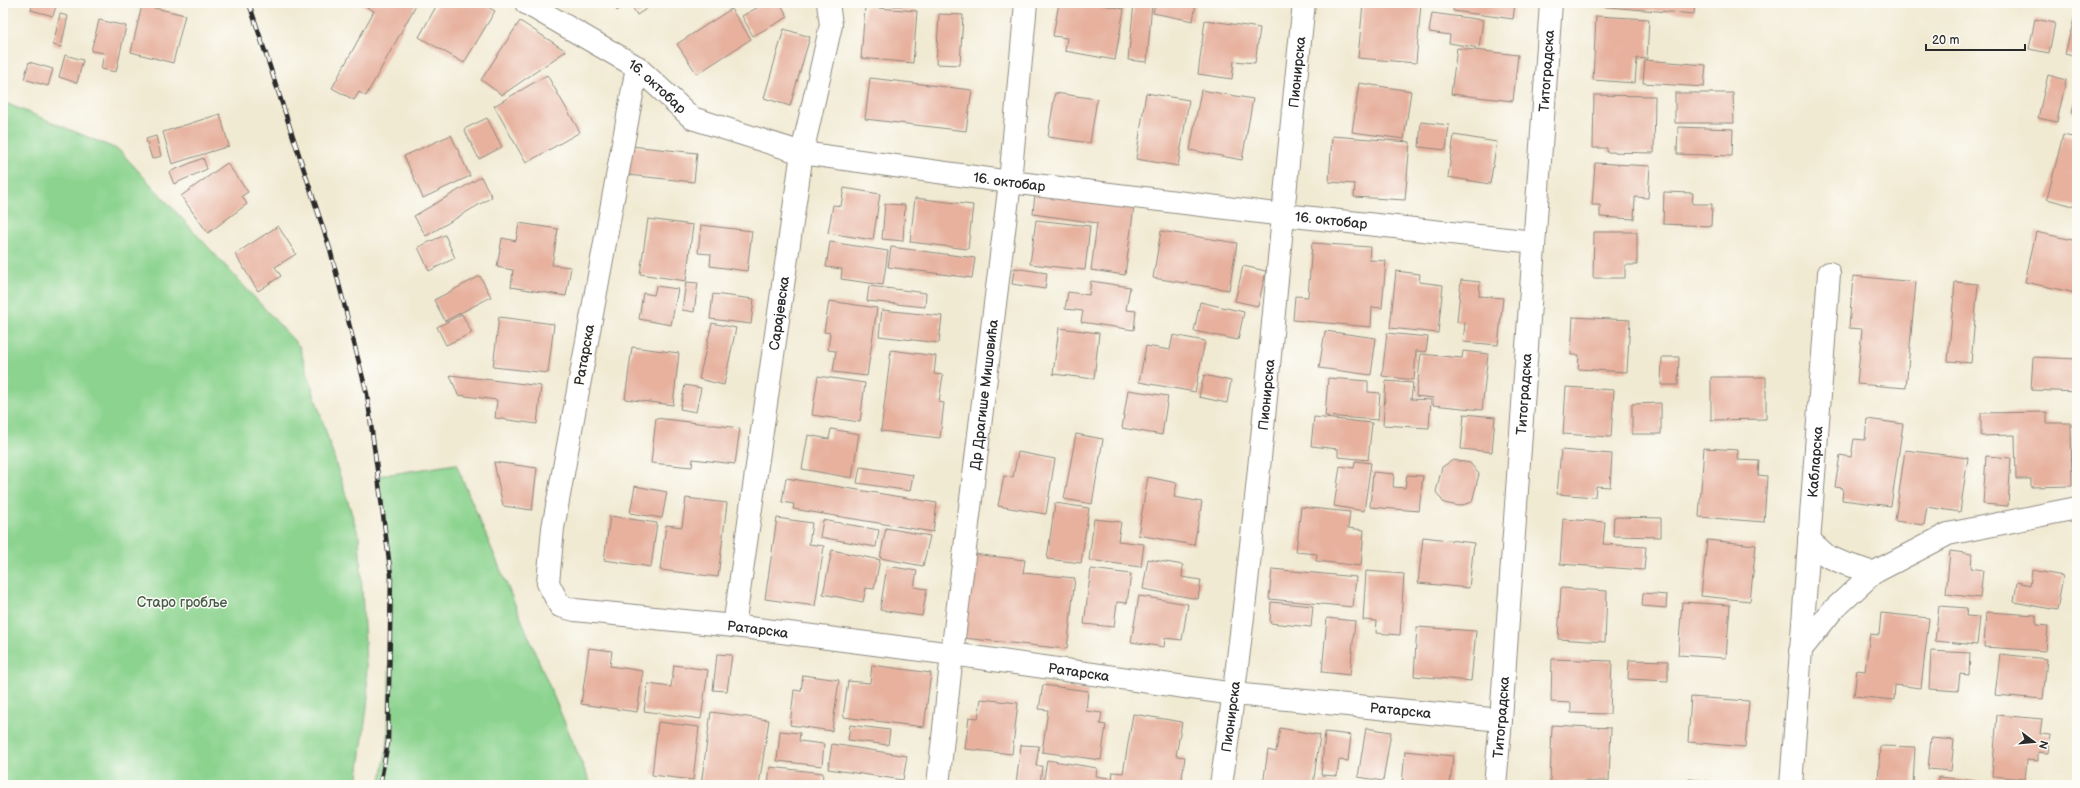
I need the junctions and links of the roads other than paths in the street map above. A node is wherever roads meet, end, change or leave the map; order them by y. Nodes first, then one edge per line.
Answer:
1 (526, 3) edge
2 (828, 3) edge
3 (1026, 3) edge
4 (1304, 3) edge
5 (1551, 3) edge
6 (637, 67) junction
7 (802, 153) junction
8 (1010, 182) junction
9 (1284, 215) junction
10 (1534, 242) junction
11 (1829, 273) dead end
12 (2077, 508) edge
13 (1809, 540) junction
14 (1873, 573) junction
15 (734, 626) junction
16 (1800, 651) junction
17 (952, 654) junction
18 (1234, 694) junction
19 (1501, 720) junction
20 (938, 785) edge
21 (1221, 785) edge
22 (1495, 785) edge
23 (1791, 785) edge

1 - 6 street, 16. октобар
2 - 7 street, Сарајевска
3 - 8 street, Др Драгише Мишовића
4 - 9 street, Пионирска
5 - 10 street, Титоградска
6 - 7 street, 16. октобар
6 - 15 street, Ратарска
7 - 8 street, 16. октобар
7 - 15 street, Сарајевска
8 - 9 street, 16. октобар
8 - 17 street, Др Драгише Мишовића
9 - 10 street, 16. октобар
9 - 18 street, Пионирска
10 - 19 street, Титоградска
11 - 13 street, Кабларска
12 - 14 street
13 - 14 street
13 - 16 street, Кабларска
14 - 16 street
15 - 17 street, Ратарска
16 - 23 street, Кабларска
17 - 18 street, Ратарска
17 - 20 street, Др Драгише Мишовића
18 - 19 street, Ратарска
18 - 21 street, Пионирска
19 - 22 street, Титоградска

